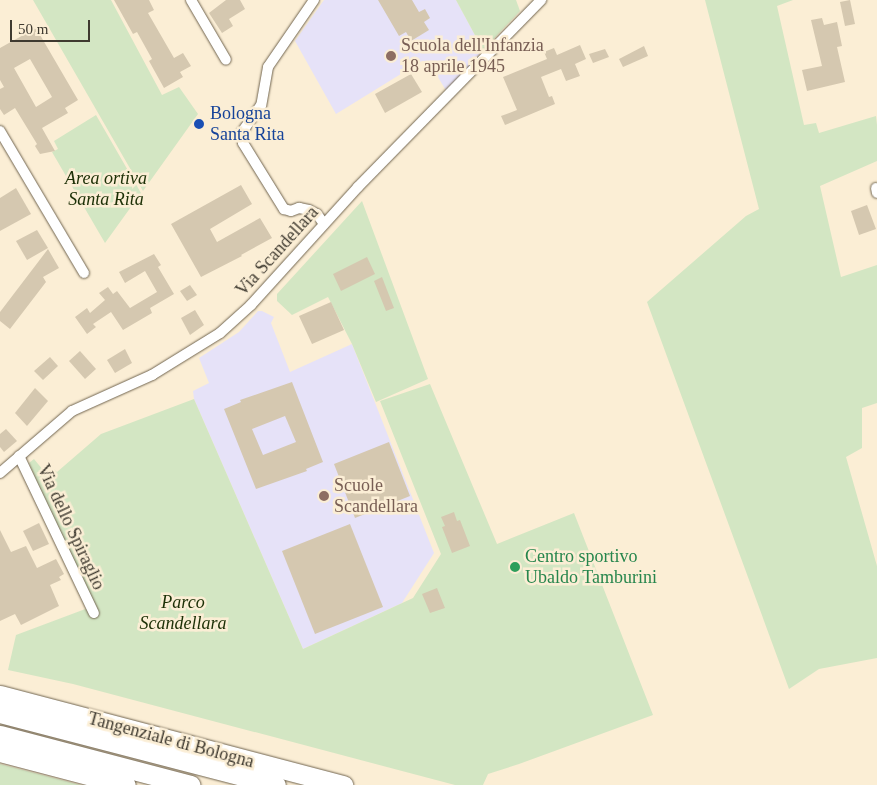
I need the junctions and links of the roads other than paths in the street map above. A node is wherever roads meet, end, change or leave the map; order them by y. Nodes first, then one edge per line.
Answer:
1 (191, 0) edge
2 (314, 0) edge
3 (541, 0) edge
4 (226, 60) dead end
5 (0, 131) edge
6 (324, 224) junction
7 (84, 273) dead end
8 (20, 456) junction
9 (0, 473) edge
10 (94, 613) dead end
11 (0, 694) edge
12 (0, 713) edge
13 (0, 735) edge
14 (0, 752) edge
15 (126, 785) edge
16 (191, 785) edge
17 (276, 785) edge
18 (343, 785) edge

1 - 4 street
2 - 6 street
3 - 6 street, Via Scandellara
5 - 7 street
6 - 8 street, Via Scandellara
8 - 9 street, Via Scandellara
8 - 10 street, Via dello Spiraglio
11 - 18 highway, Tangenziale di Bologna
12 - 17 highway
13 - 16 highway
14 - 15 highway

